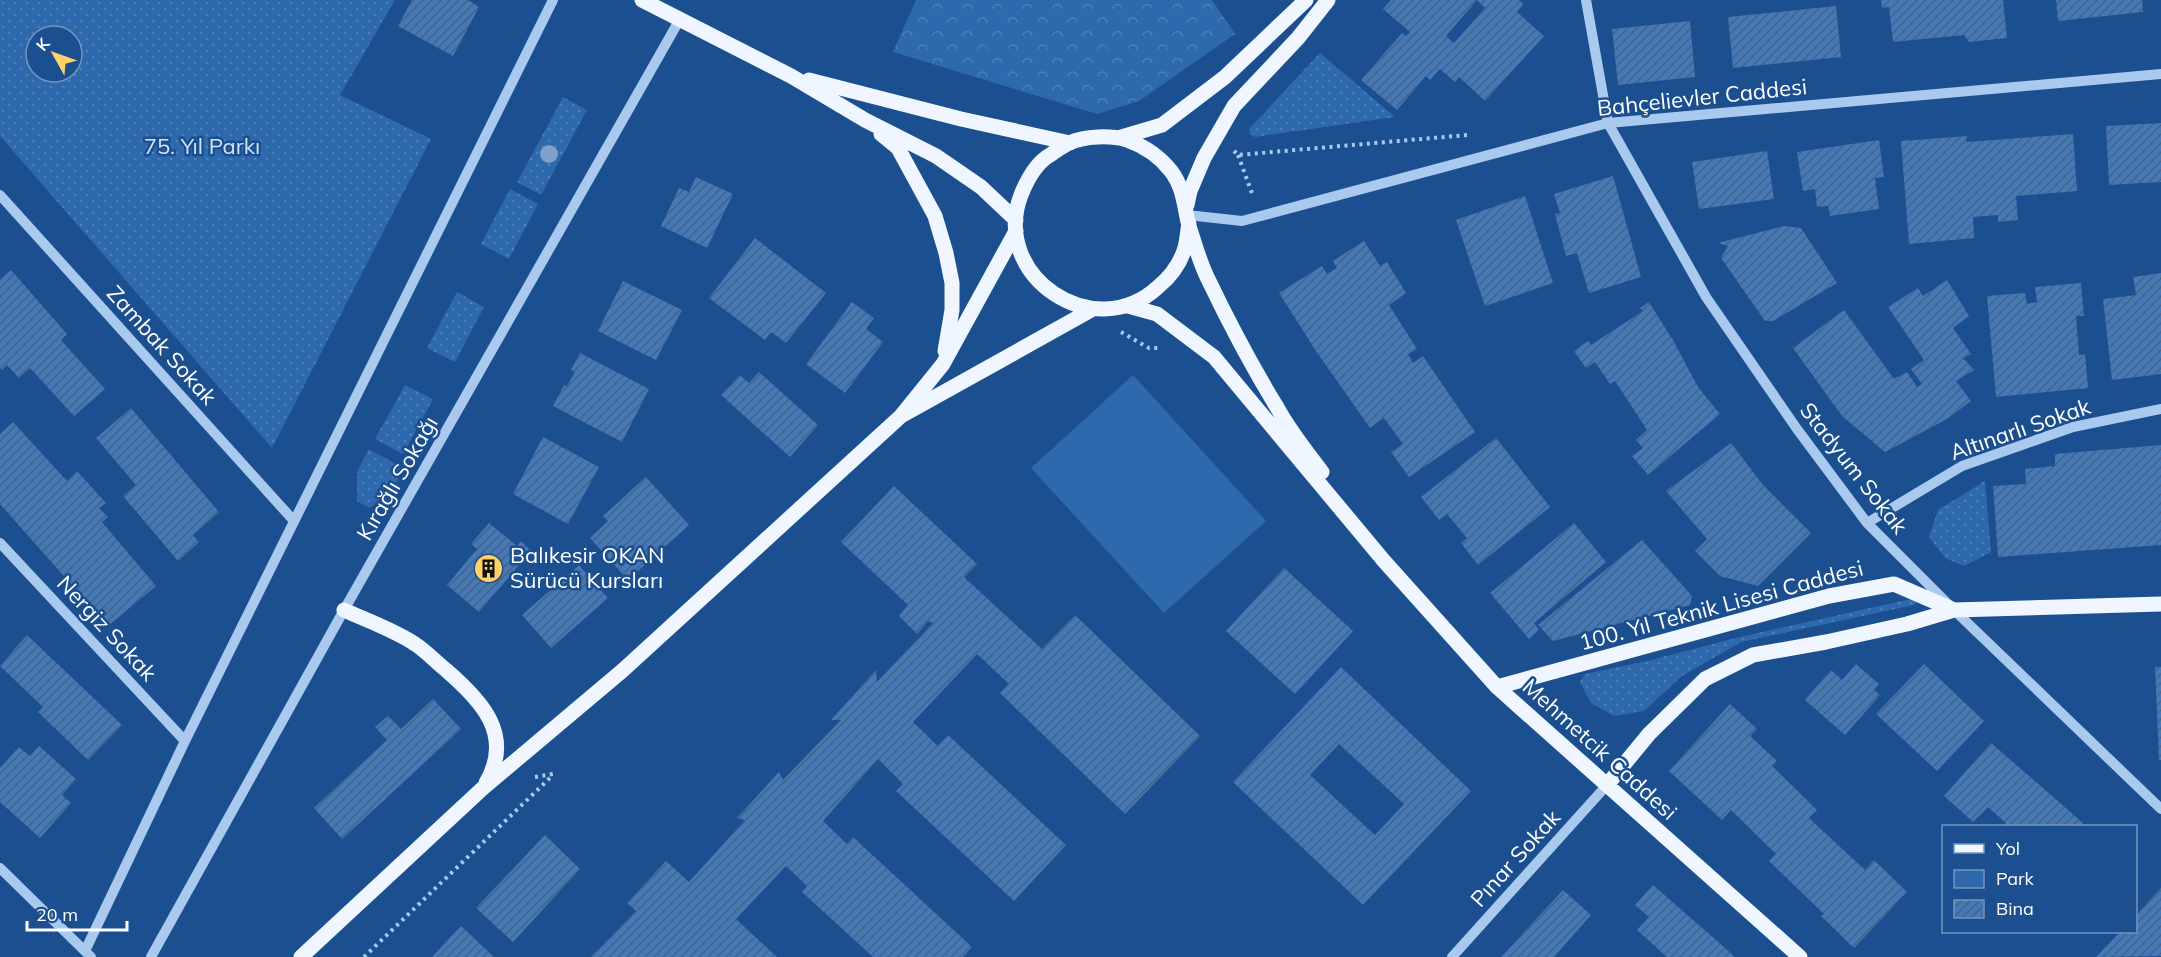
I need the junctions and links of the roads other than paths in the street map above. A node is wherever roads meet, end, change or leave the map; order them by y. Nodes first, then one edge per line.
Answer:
1 (552, 0) edge
2 (642, 0) edge
3 (1306, 0) edge
4 (1328, 0) edge
5 (1586, 0) edge
6 (680, 19) junction
7 (2161, 74) edge
8 (791, 76) junction
9 (866, 120) junction
10 (1608, 123) junction
11 (1115, 139) junction
12 (1070, 142) junction
13 (0, 195) edge
14 (1187, 216) junction
15 (1016, 226) junction
16 (1128, 306) junction
17 (1094, 309) junction
18 (943, 364) junction
19 (2161, 409) edge
20 (901, 416) junction
21 (294, 521) junction
22 (1868, 523) junction
23 (0, 543) edge
24 (1384, 561) junction
25 (2161, 604) edge
26 (345, 610) junction
27 (1954, 610) junction
28 (1497, 687) junction
29 (185, 741) junction
30 (1607, 785) junction
31 (483, 788) junction
32 (2161, 809) edge
33 (0, 868) edge
34 (88, 954) edge
35 (151, 957) edge
36 (301, 957) edge
37 (1452, 957) edge
38 (1800, 957) edge

1 - 21 street
2 - 6 main road
3 - 11 main road
4 - 14 main road
5 - 10 street, Stadyum Sokak
6 - 8 main road
6 - 26 street, Kırağlı Sokağı
7 - 10 street, Bahçelievler Caddesi
8 - 9 main road
8 - 12 main road
9 - 15 main road
9 - 18 main road
10 - 14 street, Bahçelievler Caddesi
10 - 22 street, Stadyum Sokak
11 - 12 main road
11 - 14 main road
12 - 15 main road
13 - 21 street, Zambak Sokak
14 - 16 main road
14 - 24 main road
15 - 17 main road
15 - 18 main road
16 - 17 main road
16 - 24 main road
17 - 20 main road
18 - 20 main road
19 - 22 street, Altınarlı Sokak
20 - 31 main road
21 - 29 street
22 - 27 street, Stadyum Sokak
23 - 29 street, Nergiz Sokak
24 - 28 main road, Mehmetcik Caddesi
25 - 27 main road, 100. Yıl Teknik Lisesi Caddesi
26 - 31 main road
26 - 35 street, Kırağlı Sokağı
27 - 28 main road, 100. Yıl Teknik Lisesi Caddesi
27 - 30 main road, 100. Yıl Teknik Lisesi Caddesi
27 - 32 street, Stadyum Sokak
28 - 30 main road, Mehmetcik Caddesi
29 - 34 street
30 - 37 street, Pınar Sokak
30 - 38 main road, Mehmetcik Caddesi
31 - 36 main road
33 - 34 street

